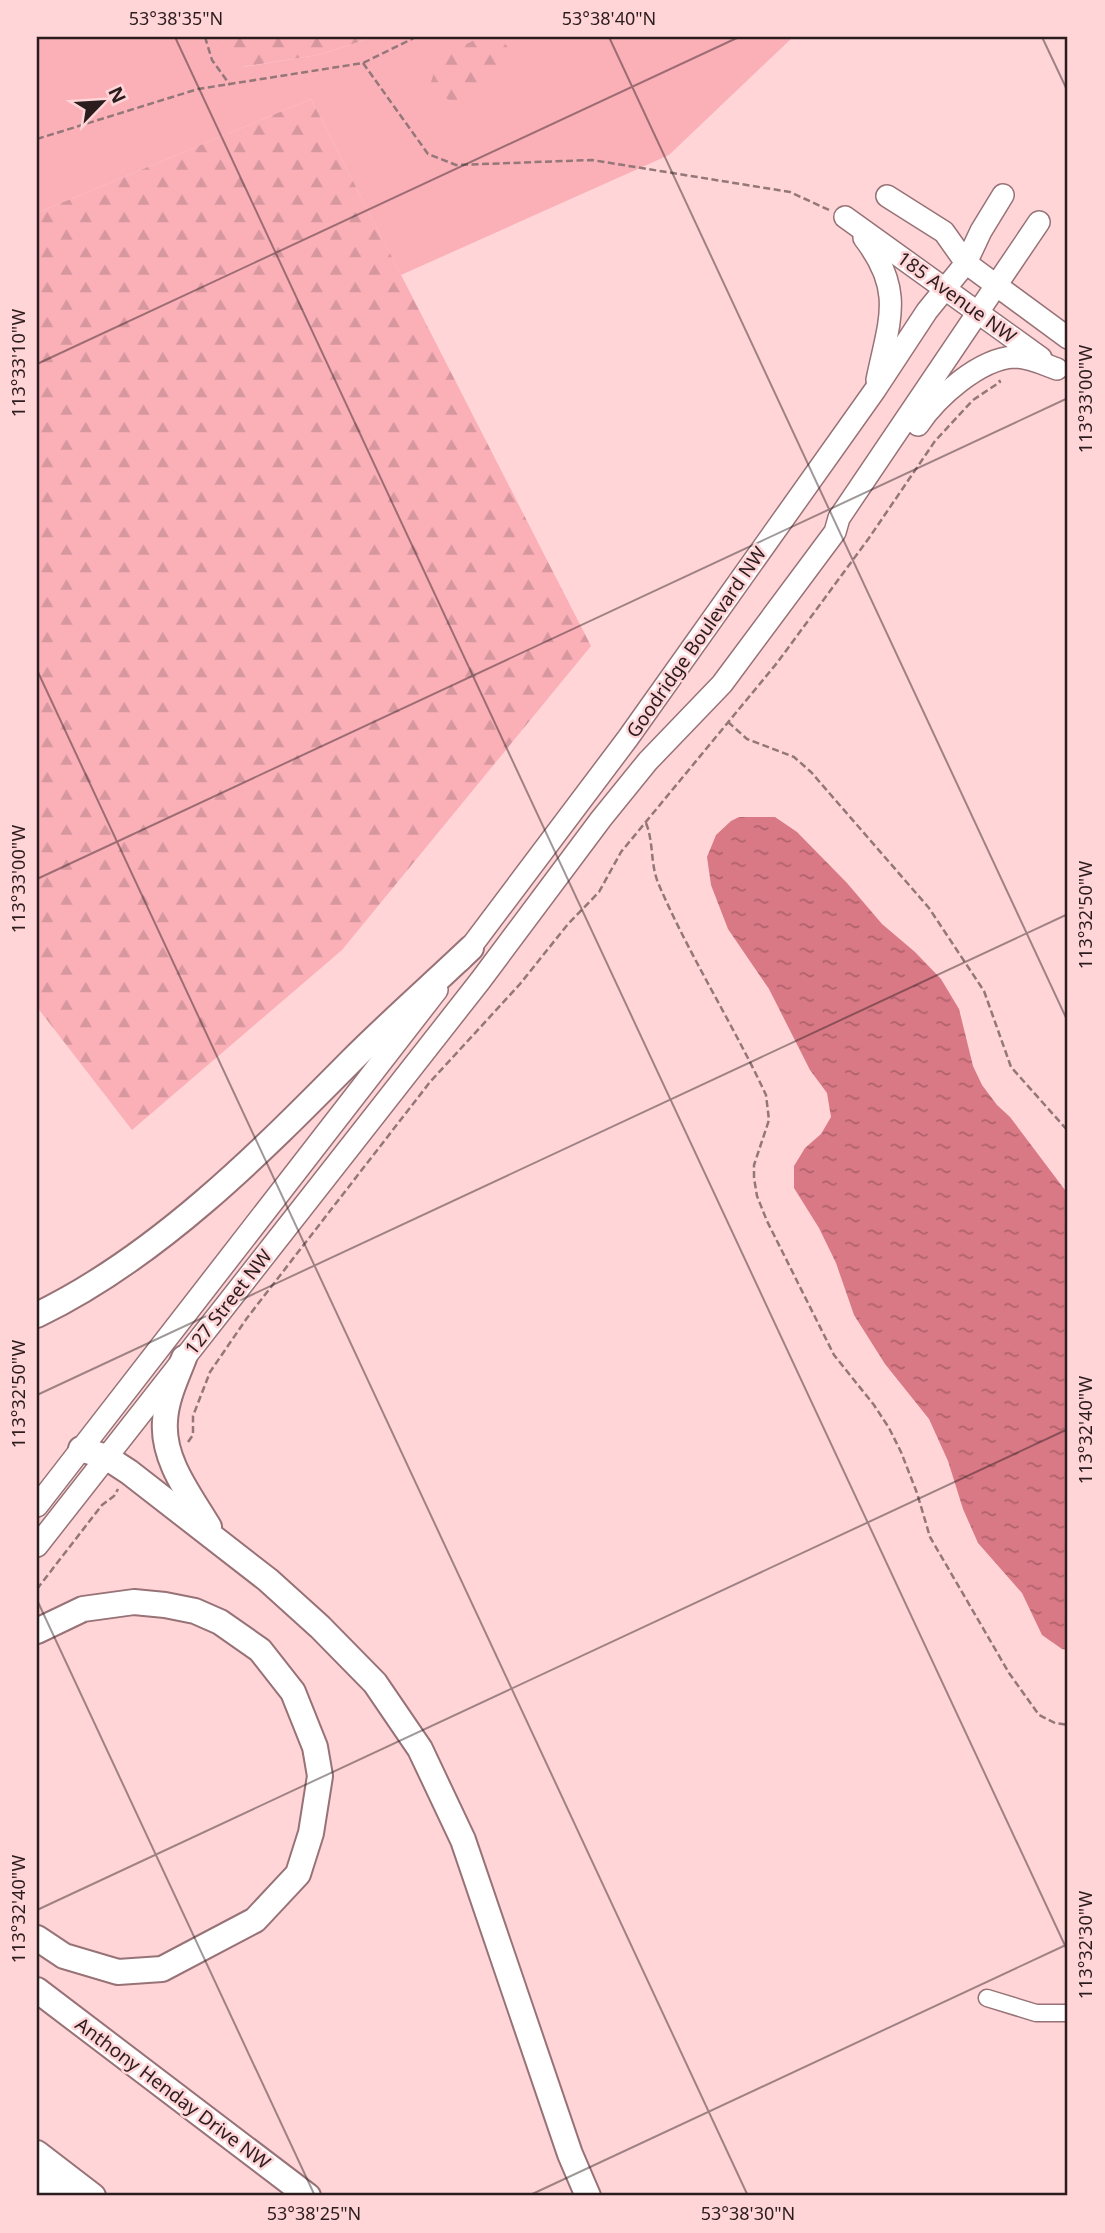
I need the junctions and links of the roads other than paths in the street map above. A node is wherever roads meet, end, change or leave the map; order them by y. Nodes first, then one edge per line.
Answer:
1 (1003, 195) dead end
2 (887, 196) dead end
3 (1039, 222) dead end
4 (966, 263) junction
5 (944, 287) junction
6 (997, 288) junction
7 (979, 313) junction
8 (1068, 338) edge
9 (1062, 373) edge
10 (874, 390) junction
11 (835, 532) junction
12 (471, 948) junction
13 (420, 1058) joint
14 (371, 1077) joint
15 (37, 1315) edge
16 (184, 1358) junction
17 (82, 1449) junction
18 (106, 1457) junction
19 (37, 1506) edge
20 (216, 1539) junction
21 (37, 1546) edge
22 (37, 1632) edge
23 (37, 1938) edge
24 (37, 1990) edge
25 (987, 1998) dead end
26 (1068, 2013) edge
27 (37, 2153) edge
28 (37, 2178) edge
29 (62, 2196) edge
30 (93, 2196) edge
31 (308, 2196) edge
32 (588, 2196) edge

1 - 4 main road, Goodridge Boulevard NW
2 - 4 main road, 185 Avenue NW
3 - 6 main road, Goodridge Boulevard NW
4 - 5 main road, Goodridge Boulevard NW
4 - 6 main road, 185 Avenue NW
5 - 7 main road, 185 Avenue NW
5 - 10 main road, Goodridge Boulevard NW
5 - 10 main road, 185 Avenue NW
6 - 7 main road, Goodridge Boulevard NW
6 - 8 main road, 185 Avenue NW
7 - 9 main road, 185 Avenue NW
7 - 11 main road, Goodridge Boulevard NW
9 - 11 main road
10 - 12 main road, Goodridge Boulevard NW
11 - 13 main road, Goodridge Boulevard NW
12 - 14 main road, Goodridge Boulevard NW
12 - 15 highway
13 - 16 main road, 127 Street NW
14 - 17 main road, 127 Street NW
16 - 18 main road, 127 Street NW
16 - 20 highway
17 - 18 highway
17 - 19 main road, 127 Street NW
18 - 20 highway
18 - 21 main road, 127 Street NW
20 - 32 highway
22 - 23 highway
24 - 31 highway, Anthony Henday Drive NW
25 - 26 lane
27 - 30 highway
28 - 29 highway

